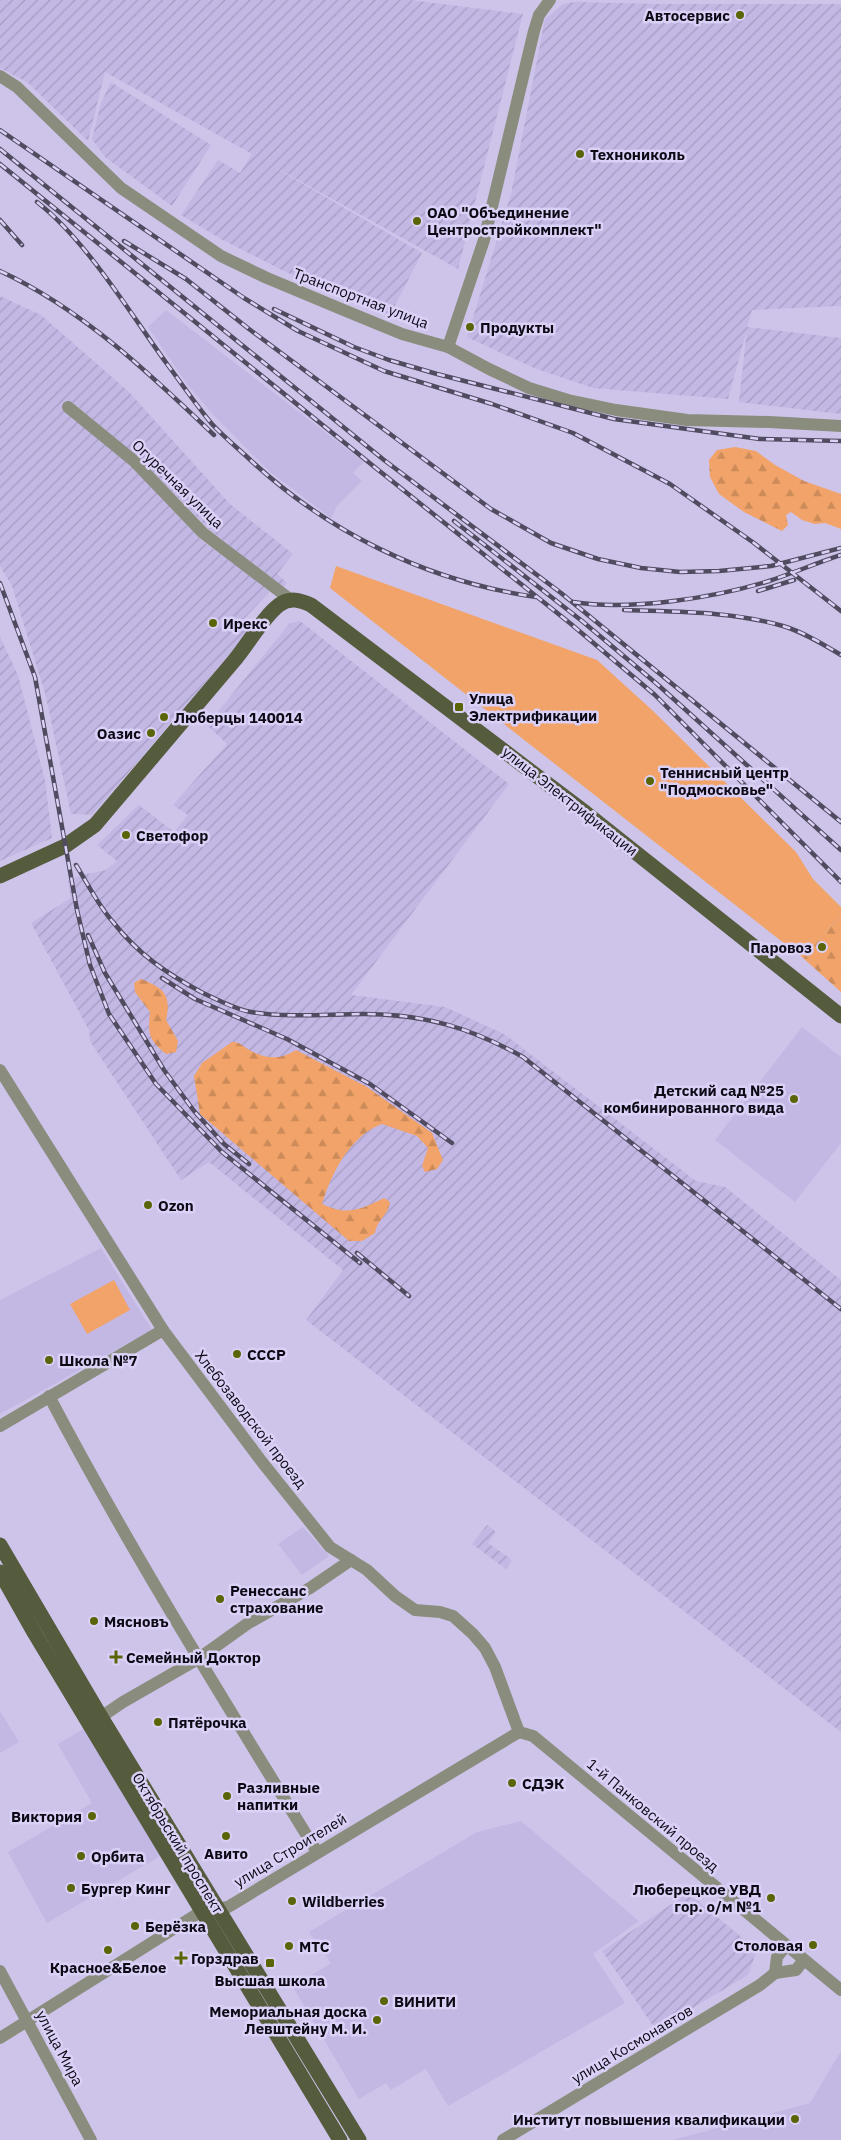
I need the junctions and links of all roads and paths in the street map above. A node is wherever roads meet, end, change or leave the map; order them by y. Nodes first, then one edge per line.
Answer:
1 (550, 0) edge
2 (0, 76) edge
3 (448, 347) junction
4 (68, 407) dead end
5 (841, 426) edge
6 (291, 600) junction
7 (0, 876) edge
8 (841, 1016) edge
9 (0, 1070) edge
10 (162, 1330) junction
11 (49, 1396) junction
12 (0, 1426) edge
13 (0, 1545) edge
14 (351, 1560) junction
15 (0, 1572) edge
16 (198, 1659) junction
17 (101, 1717) junction
18 (519, 1732) junction
19 (317, 1852) junction
20 (218, 1908) junction
21 (202, 1911) junction
22 (786, 1946) junction
23 (803, 1960) junction
24 (0, 1971) edge
25 (775, 1973) junction
26 (841, 1990) edge
27 (27, 2021) junction
28 (0, 2038) edge
29 (91, 2140) edge
30 (340, 2140) edge
31 (359, 2140) edge
32 (503, 2140) edge

1 - 3 street
2 - 3 street, Транспортная улица
3 - 5 street, Транспортная улица
4 - 6 street, Огуречная улица
6 - 7 main road
6 - 8 main road, улица Электрификации
9 - 10 street, Хлебозаводской проезд
10 - 11 street
10 - 14 street, Хлебозаводской проезд
11 - 12 street
11 - 16 street
13 - 17 main road, Октябрьский проспект
14 - 16 street
14 - 18 street, Хлебозаводской проезд
15 - 21 main road, Октябрьский проспект
16 - 17 street
16 - 19 street
17 - 20 main road, Октябрьский проспект
18 - 19 street, улица Строителей
18 - 22 street, 1-й Панковский проезд
19 - 20 street, улица Строителей
20 - 21 street, улица Строителей
20 - 31 main road, Октябрьский проспект
21 - 27 street, улица Строителей
21 - 30 main road, Октябрьский проспект
22 - 23 street, 1-й Панковский проезд
22 - 25 street
23 - 25 street
23 - 26 street, 1-й Панковский проезд
24 - 27 street, улица Мира
25 - 32 street, улица Космонавтов
27 - 28 street, улица Строителей
27 - 29 street, улица Мира

